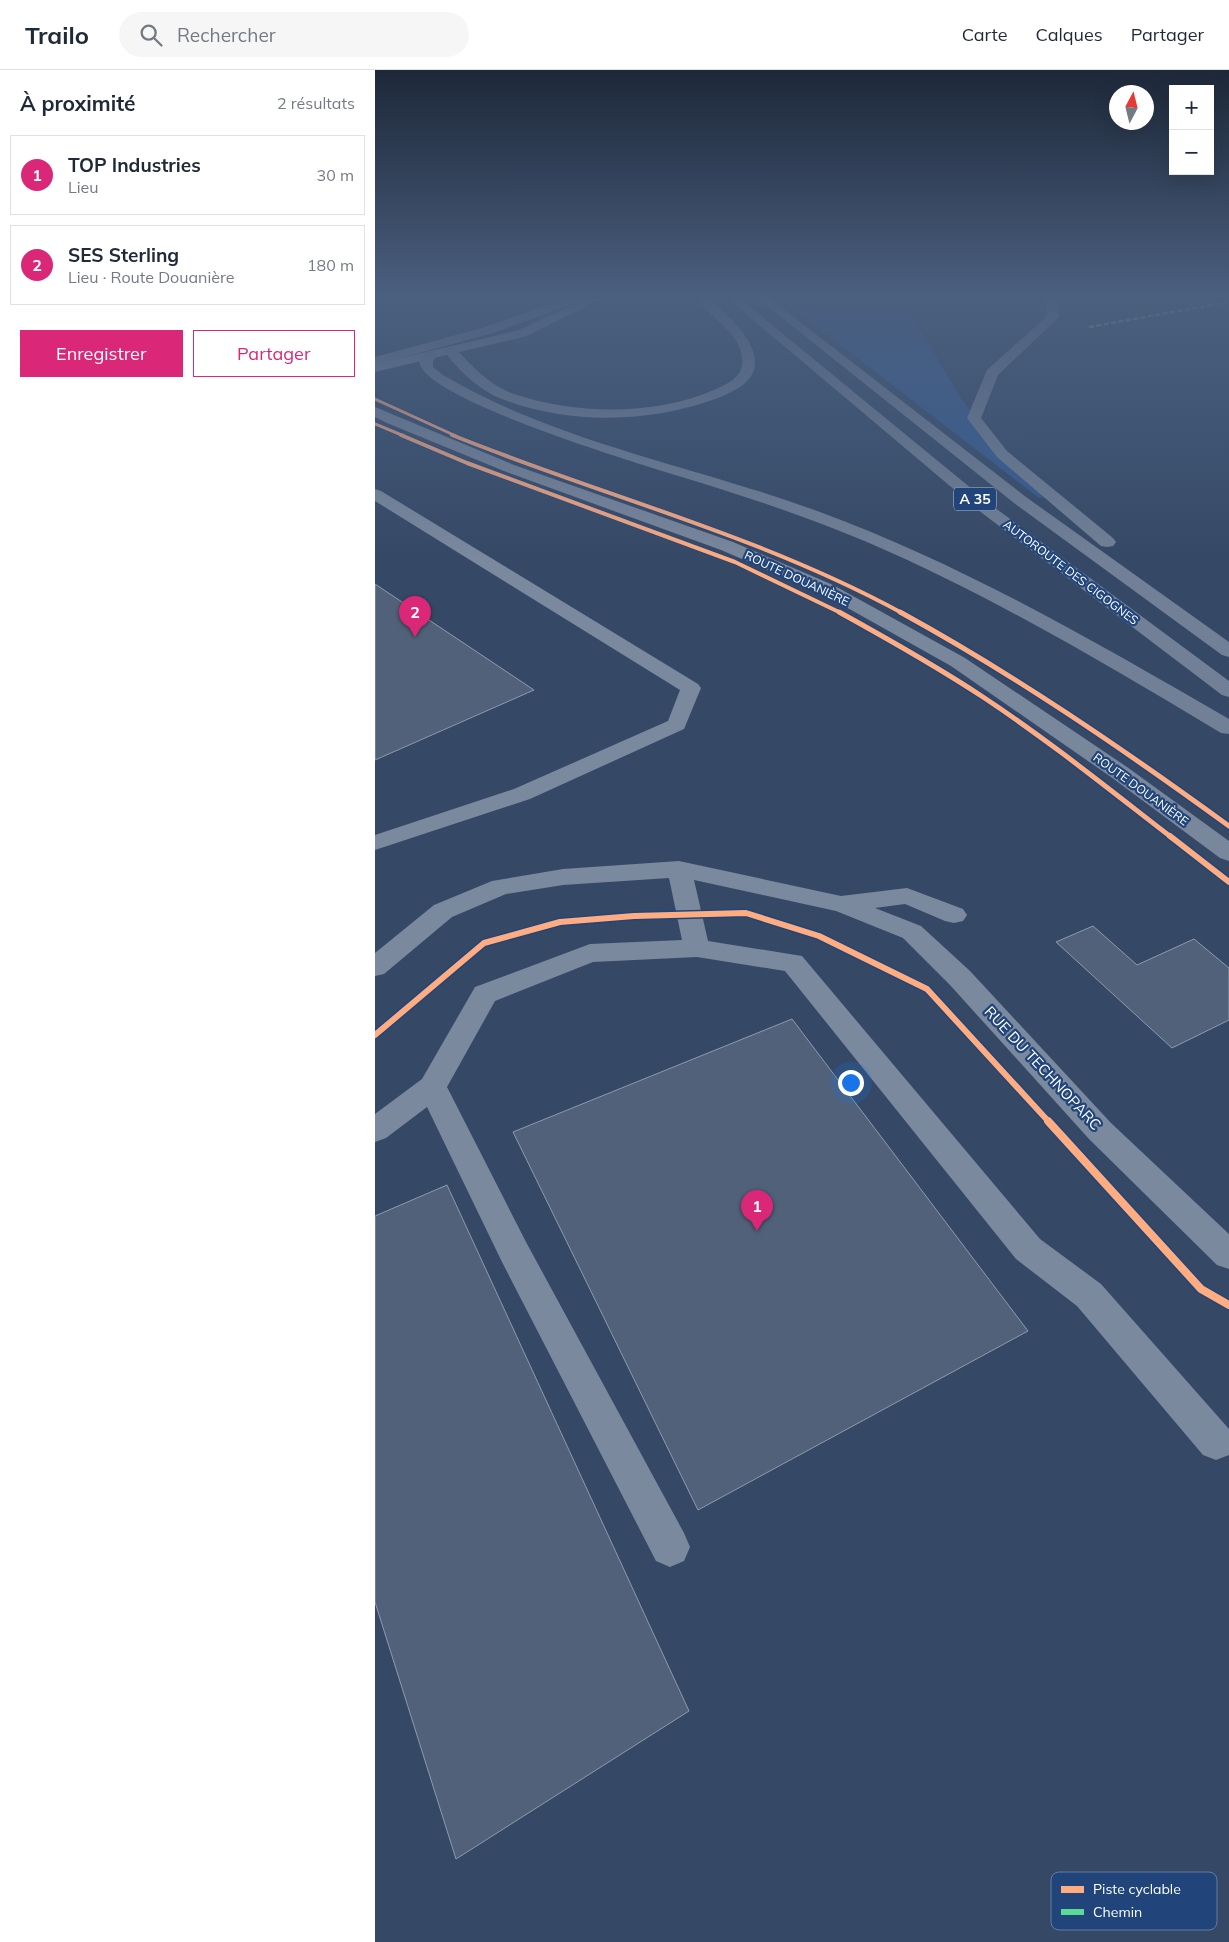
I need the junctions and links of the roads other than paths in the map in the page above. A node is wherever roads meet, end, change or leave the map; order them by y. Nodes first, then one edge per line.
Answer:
1 (449, 384) edge
2 (485, 384) edge
3 (735, 384) edge
4 (837, 384) edge
5 (873, 384) edge
6 (987, 384) edge
7 (375, 411) edge
8 (375, 494) edge
9 (1148, 571) dead end
10 (1229, 651) edge
11 (1229, 691) edge
12 (1229, 728) edge
13 (375, 843) edge
14 (1229, 853) edge
15 (679, 869) junction
16 (841, 904) junction
17 (954, 915) dead end
18 (697, 948) junction
19 (375, 967) edge
20 (432, 1087) junction
21 (375, 1130) edge
22 (1229, 1255) edge
23 (1216, 1442) dead end
24 (670, 1547) dead end

1 - 12 highway
2 - 3 highway
4 - 11 highway, AUTOROUTE DES CIGOGNES / A 35
5 - 10 highway, AUTOROUTE DES CIGOGNES / A 35
6 - 9 highway
7 - 14 main road, ROUTE DOUANIÈRE
8 - 13 lane
15 - 16 lane, RUE DU TECHNOPARC
15 - 18 lane
15 - 19 lane, RUE DU TECHNOPARC
16 - 17 lane, RUE DU TECHNOPARC
16 - 22 lane, RUE DU TECHNOPARC
18 - 20 lane
18 - 23 lane
20 - 21 lane
20 - 24 lane

